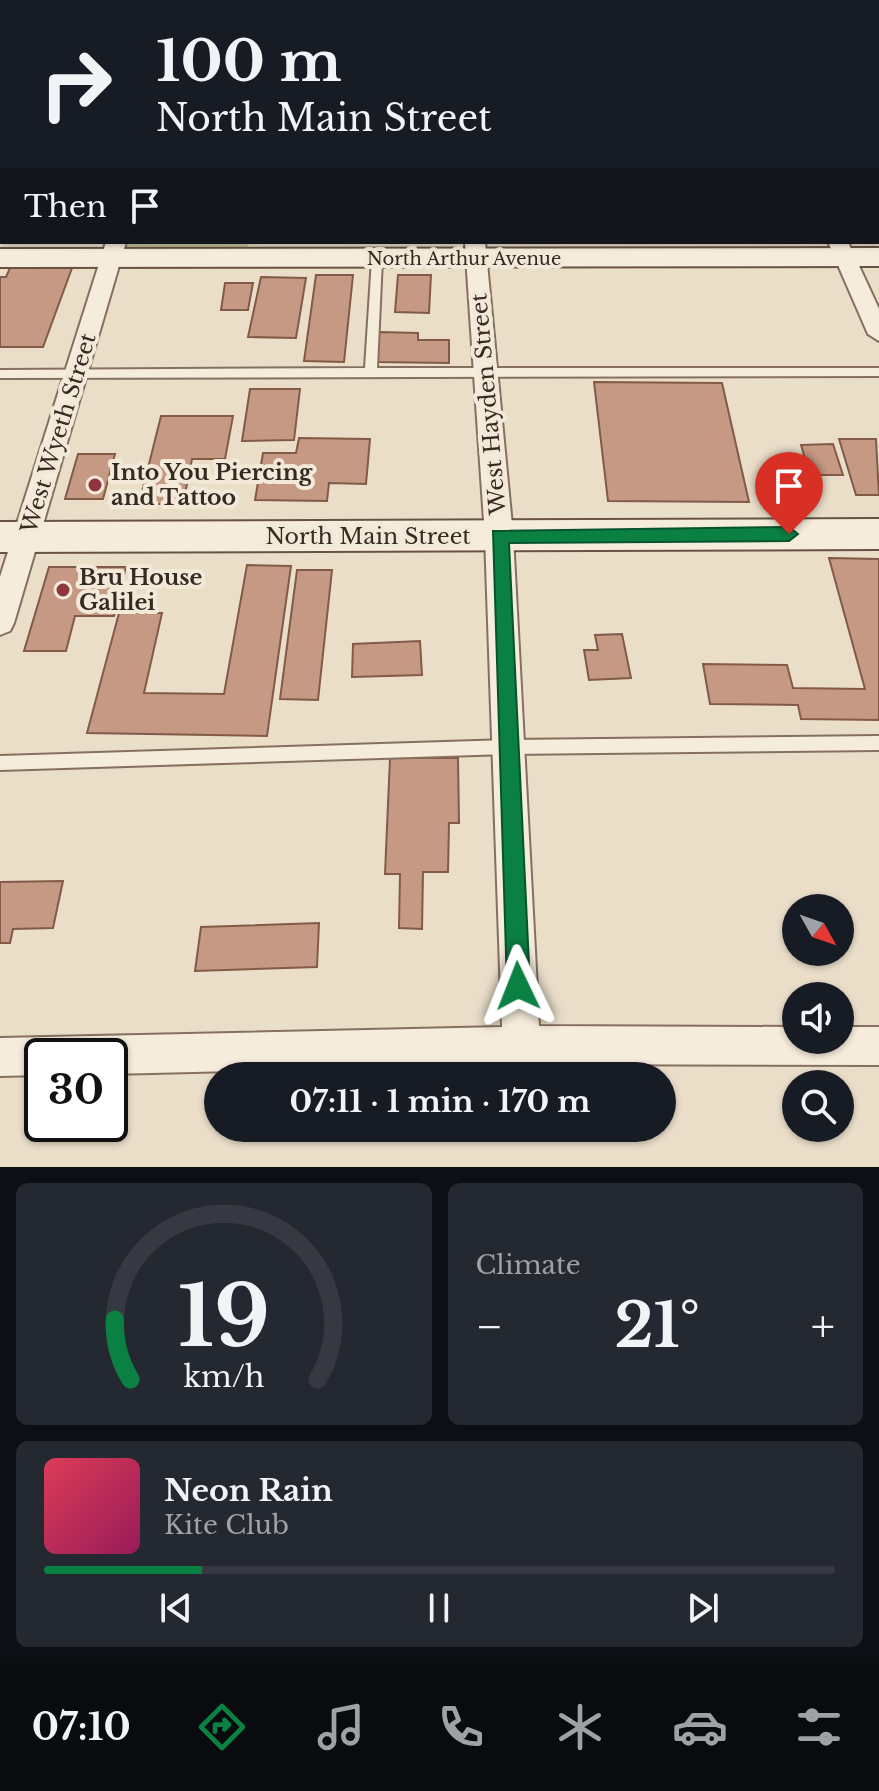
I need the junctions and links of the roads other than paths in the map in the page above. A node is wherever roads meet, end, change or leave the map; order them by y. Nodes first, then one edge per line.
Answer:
1 (842, 249) edge
2 (113, 251) edge
3 (475, 251) edge
4 (879, 257) edge
5 (0, 258) edge
6 (377, 259) junction
7 (879, 334) edge
8 (485, 370) junction
9 (371, 372) junction
10 (879, 372) edge
11 (0, 374) edge
12 (76, 374) junction
13 (879, 534) edge
14 (499, 536) junction
15 (13, 537) edge
16 (0, 623) edge
17 (879, 743) edge
18 (508, 747) junction
19 (0, 763) edge
20 (521, 1045) junction
21 (879, 1046) edge
22 (128, 1054) edge
23 (24, 1056) edge
24 (0, 1057) edge

1 - 3 main road, North Arthur Avenue
1 - 4 main road, North Arthur Avenue
1 - 7 street
2 - 5 main road, North Arthur Avenue
2 - 6 main road, North Arthur Avenue
2 - 12 street, West Wyeth Street
3 - 6 main road, North Arthur Avenue
3 - 8 street, West Hayden Street
6 - 9 lane
8 - 9 lane
8 - 10 lane
8 - 14 street, West Hayden Street
9 - 12 lane
11 - 12 lane
12 - 15 street, West Wyeth Street
13 - 14 main road, North Main Street
14 - 15 main road, North Main Street
14 - 18 street, West Hayden Street
15 - 16 street, West Wyeth Street
17 - 18 lane
18 - 19 lane
18 - 20 street, West Hayden Street
20 - 21 street
20 - 22 street
23 - 24 street

